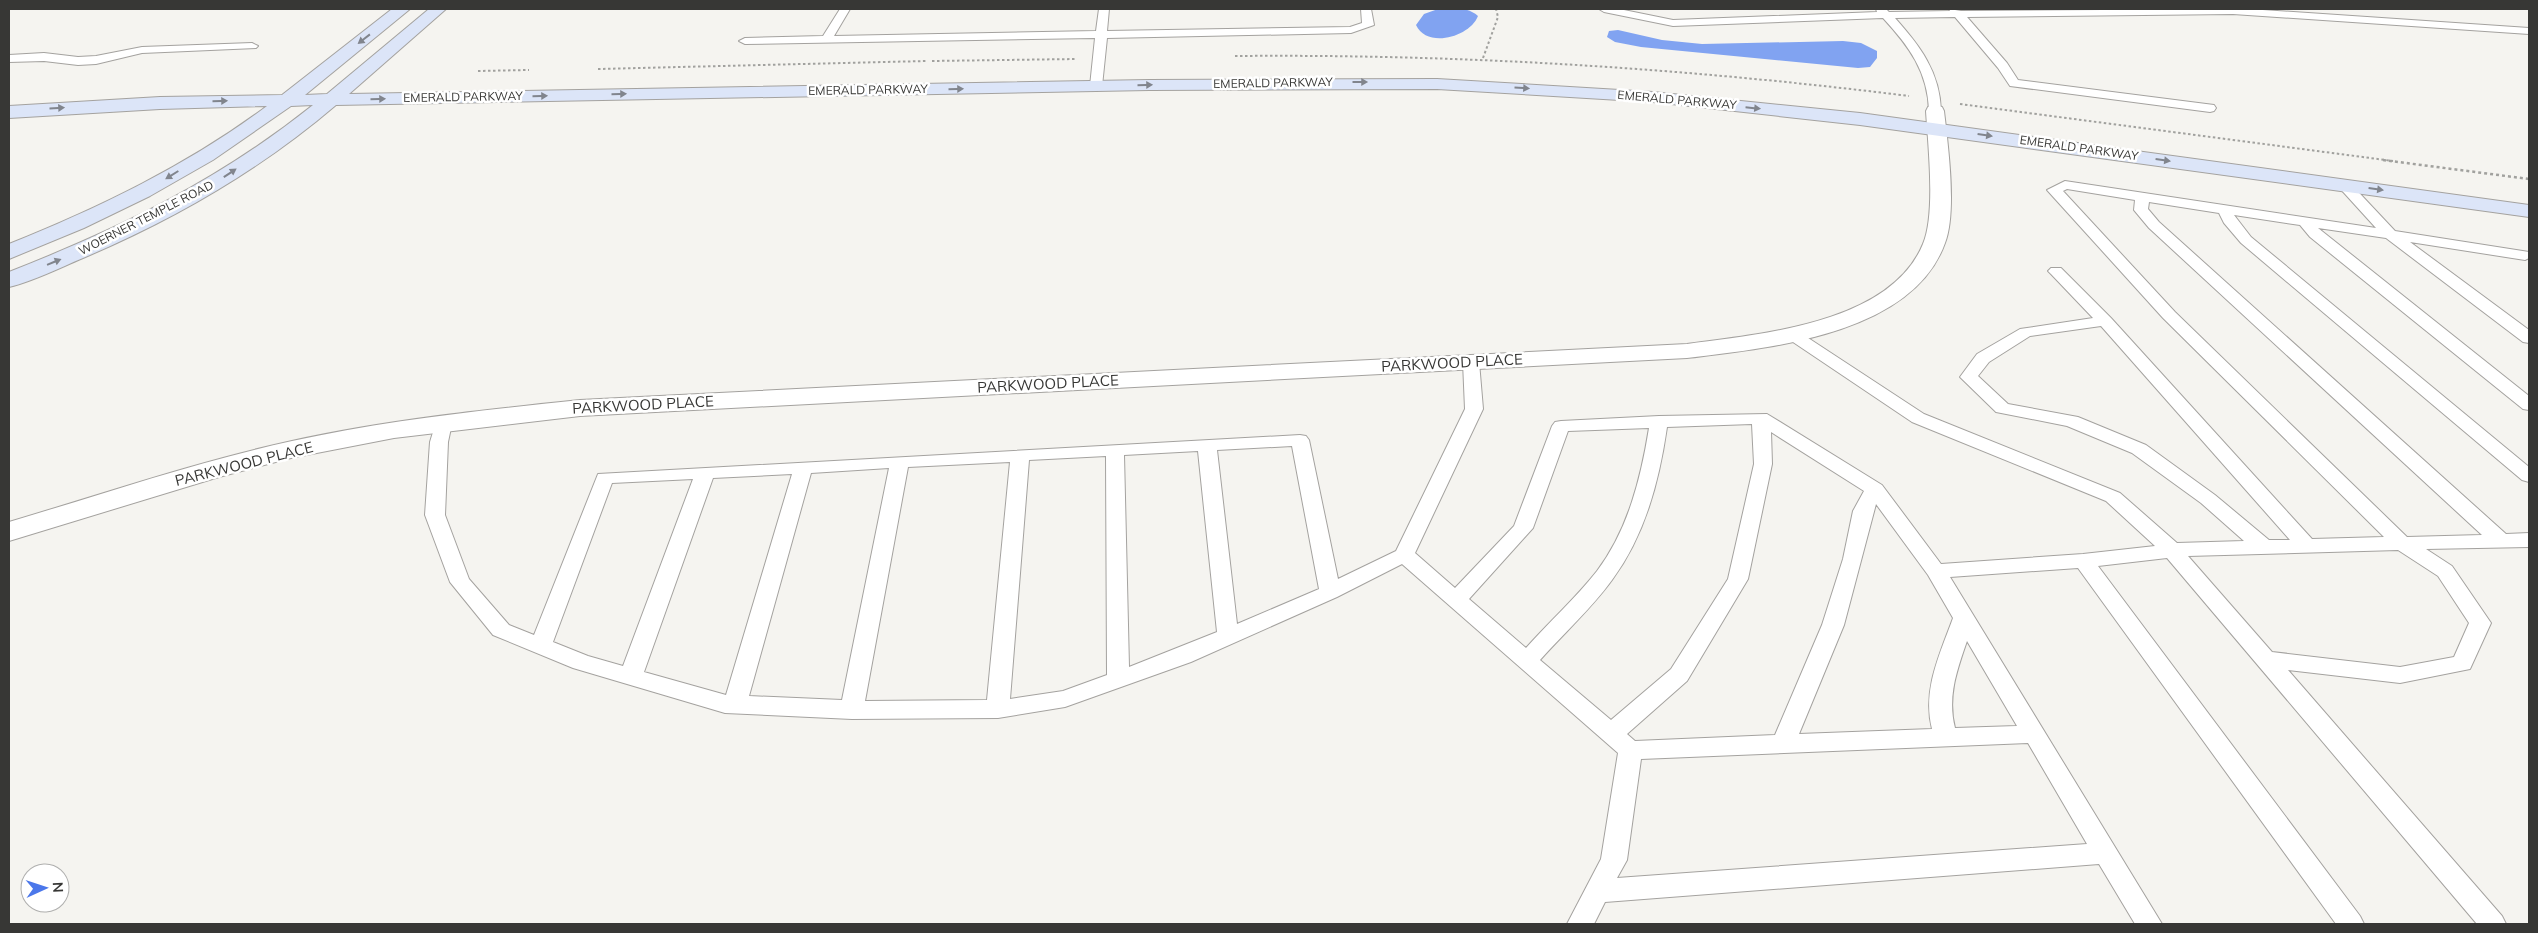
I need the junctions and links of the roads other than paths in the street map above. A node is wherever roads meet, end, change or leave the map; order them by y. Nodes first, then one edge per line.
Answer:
1 (9, 9) edge
2 (14, 9) edge
3 (402, 9) edge
4 (438, 9) edge
5 (845, 9) edge
6 (1104, 9) edge
7 (1366, 9) edge
8 (1604, 9) edge
9 (1882, 12) edge
10 (1956, 12) edge
11 (2529, 31) edge
12 (1100, 34) junction
13 (826, 40) junction
14 (745, 41) dead end
15 (252, 46) dead end
16 (9, 59) edge
17 (1420, 67) dead end
18 (1117, 68) dead end
19 (1460, 68) dead end
20 (1097, 77) junction
21 (346, 85) junction
22 (304, 86) junction
23 (9, 98) edge
24 (286, 100) junction
25 (329, 100) junction
26 (2210, 108) dead end
27 (9, 112) edge
28 (1929, 116) junction
29 (2342, 184) junction
30 (2529, 192) edge
31 (2142, 196) junction
32 (2225, 209) junction
33 (2529, 211) edge
34 (2304, 221) junction
35 (2390, 234) junction
36 (9, 252) edge
37 (2525, 255) dead end
38 (2056, 271) dead end
39 (9, 280) edge
40 (2105, 321) junction
41 (1792, 335) junction
42 (2529, 338) edge
43 (1471, 362) junction
44 (2529, 405) edge
45 (1761, 418) junction
46 (1660, 421) junction
47 (443, 423) junction
48 (1207, 445) junction
49 (1114, 450) junction
50 (1020, 456) junction
51 (900, 462) junction
52 (803, 468) junction
53 (705, 473) junction
54 (2529, 476) edge
55 (1875, 489) junction
56 (9, 532) edge
57 (2500, 540) junction
58 (2529, 540) edge
59 (2402, 543) junction
60 (2307, 546) junction
61 (2264, 547) junction
62 (2173, 551) junction
63 (1404, 555) junction
64 (2083, 561) junction
65 (1936, 571) junction
66 (1330, 592) junction
67 (1457, 599) junction
68 (1964, 618) junction
69 (1228, 636) junction
70 (541, 646) junction
71 (2266, 659) junction
72 (1527, 660) junction
73 (631, 676) junction
74 (1118, 680) junction
75 (734, 704) junction
76 (998, 709) junction
77 (852, 710) junction
78 (1612, 734) junction
79 (2034, 734) junction
80 (1946, 738) junction
81 (1783, 744) junction
82 (1630, 750) junction
83 (2106, 853) junction
84 (1598, 891) junction
85 (1580, 924) edge
86 (2149, 924) edge
87 (2351, 924) edge
88 (2493, 924) edge

1 - 2 lane
3 -> 22 main road, WOERNER TEMPLE ROAD
4 - 21 main road, WOERNER TEMPLE ROAD
5 - 13 lane
6 - 12 lane
7 - 12 lane
8 - 9 lane
9 - 10 lane
9 - 28 lane
10 - 11 lane
10 - 26 lane
12 - 13 lane
12 - 20 lane
13 - 14 lane
15 - 16 lane
17 - 19 main road
18 - 20 main road, EMERALD PARKWAY
20 - 21 main road, EMERALD PARKWAY
25 -> 20 main road, EMERALD PARKWAY
20 -> 28 main road, EMERALD PARKWAY
21 - 22 main road, EMERALD PARKWAY
21 - 25 main road, WOERNER TEMPLE ROAD
22 - 23 main road, EMERALD PARKWAY
22 - 24 main road, WOERNER TEMPLE ROAD
24 - 25 main road, EMERALD PARKWAY
27 -> 24 main road, EMERALD PARKWAY
24 -> 36 main road, WOERNER TEMPLE ROAD
39 -> 25 main road, WOERNER TEMPLE ROAD
28 -> 29 main road, EMERALD PARKWAY
28 - 30 main road, EMERALD PARKWAY
28 - 41 street, PARKWOOD PLACE
29 -> 33 main road, EMERALD PARKWAY
29 - 35 lane
31 - 32 lane
31 - 57 lane
31 - 59 lane
32 - 34 lane
32 - 54 lane
34 - 35 lane
34 - 44 lane
35 - 37 lane
35 - 42 lane
38 - 40 lane
40 - 60 lane
40 - 61 lane
41 - 43 street, PARKWOOD PLACE
41 - 62 lane
43 - 47 street, PARKWOOD PLACE
43 - 63 lane
45 - 46 lane
45 - 55 lane
45 - 78 lane
46 - 67 lane
46 - 72 lane
47 - 56 street, PARKWOOD PLACE
47 - 70 lane
48 - 49 lane
48 - 66 lane
48 - 69 lane
49 - 50 lane
49 - 74 lane
50 - 51 lane
50 - 76 lane
51 - 52 lane
51 - 77 lane
52 - 53 lane
52 - 75 lane
53 - 70 lane
53 - 73 lane
55 - 65 lane
55 - 81 lane
57 - 58 lane
57 - 59 lane
59 - 60 lane
59 - 71 lane
60 - 61 lane
61 - 62 lane
62 - 64 lane
62 - 71 lane
63 - 66 lane
63 - 67 lane
64 - 65 lane
64 - 87 lane
65 - 68 lane
66 - 69 lane
67 - 72 lane
68 - 79 lane
68 - 80 lane
69 - 74 lane
70 - 73 lane
71 - 88 lane
72 - 78 lane
73 - 75 lane
74 - 76 lane
75 - 77 lane
76 - 77 lane
78 - 82 lane
79 - 80 lane
79 - 83 lane
80 - 81 lane
81 - 82 lane
82 - 84 lane
83 - 84 lane
83 - 86 lane
84 - 85 lane

